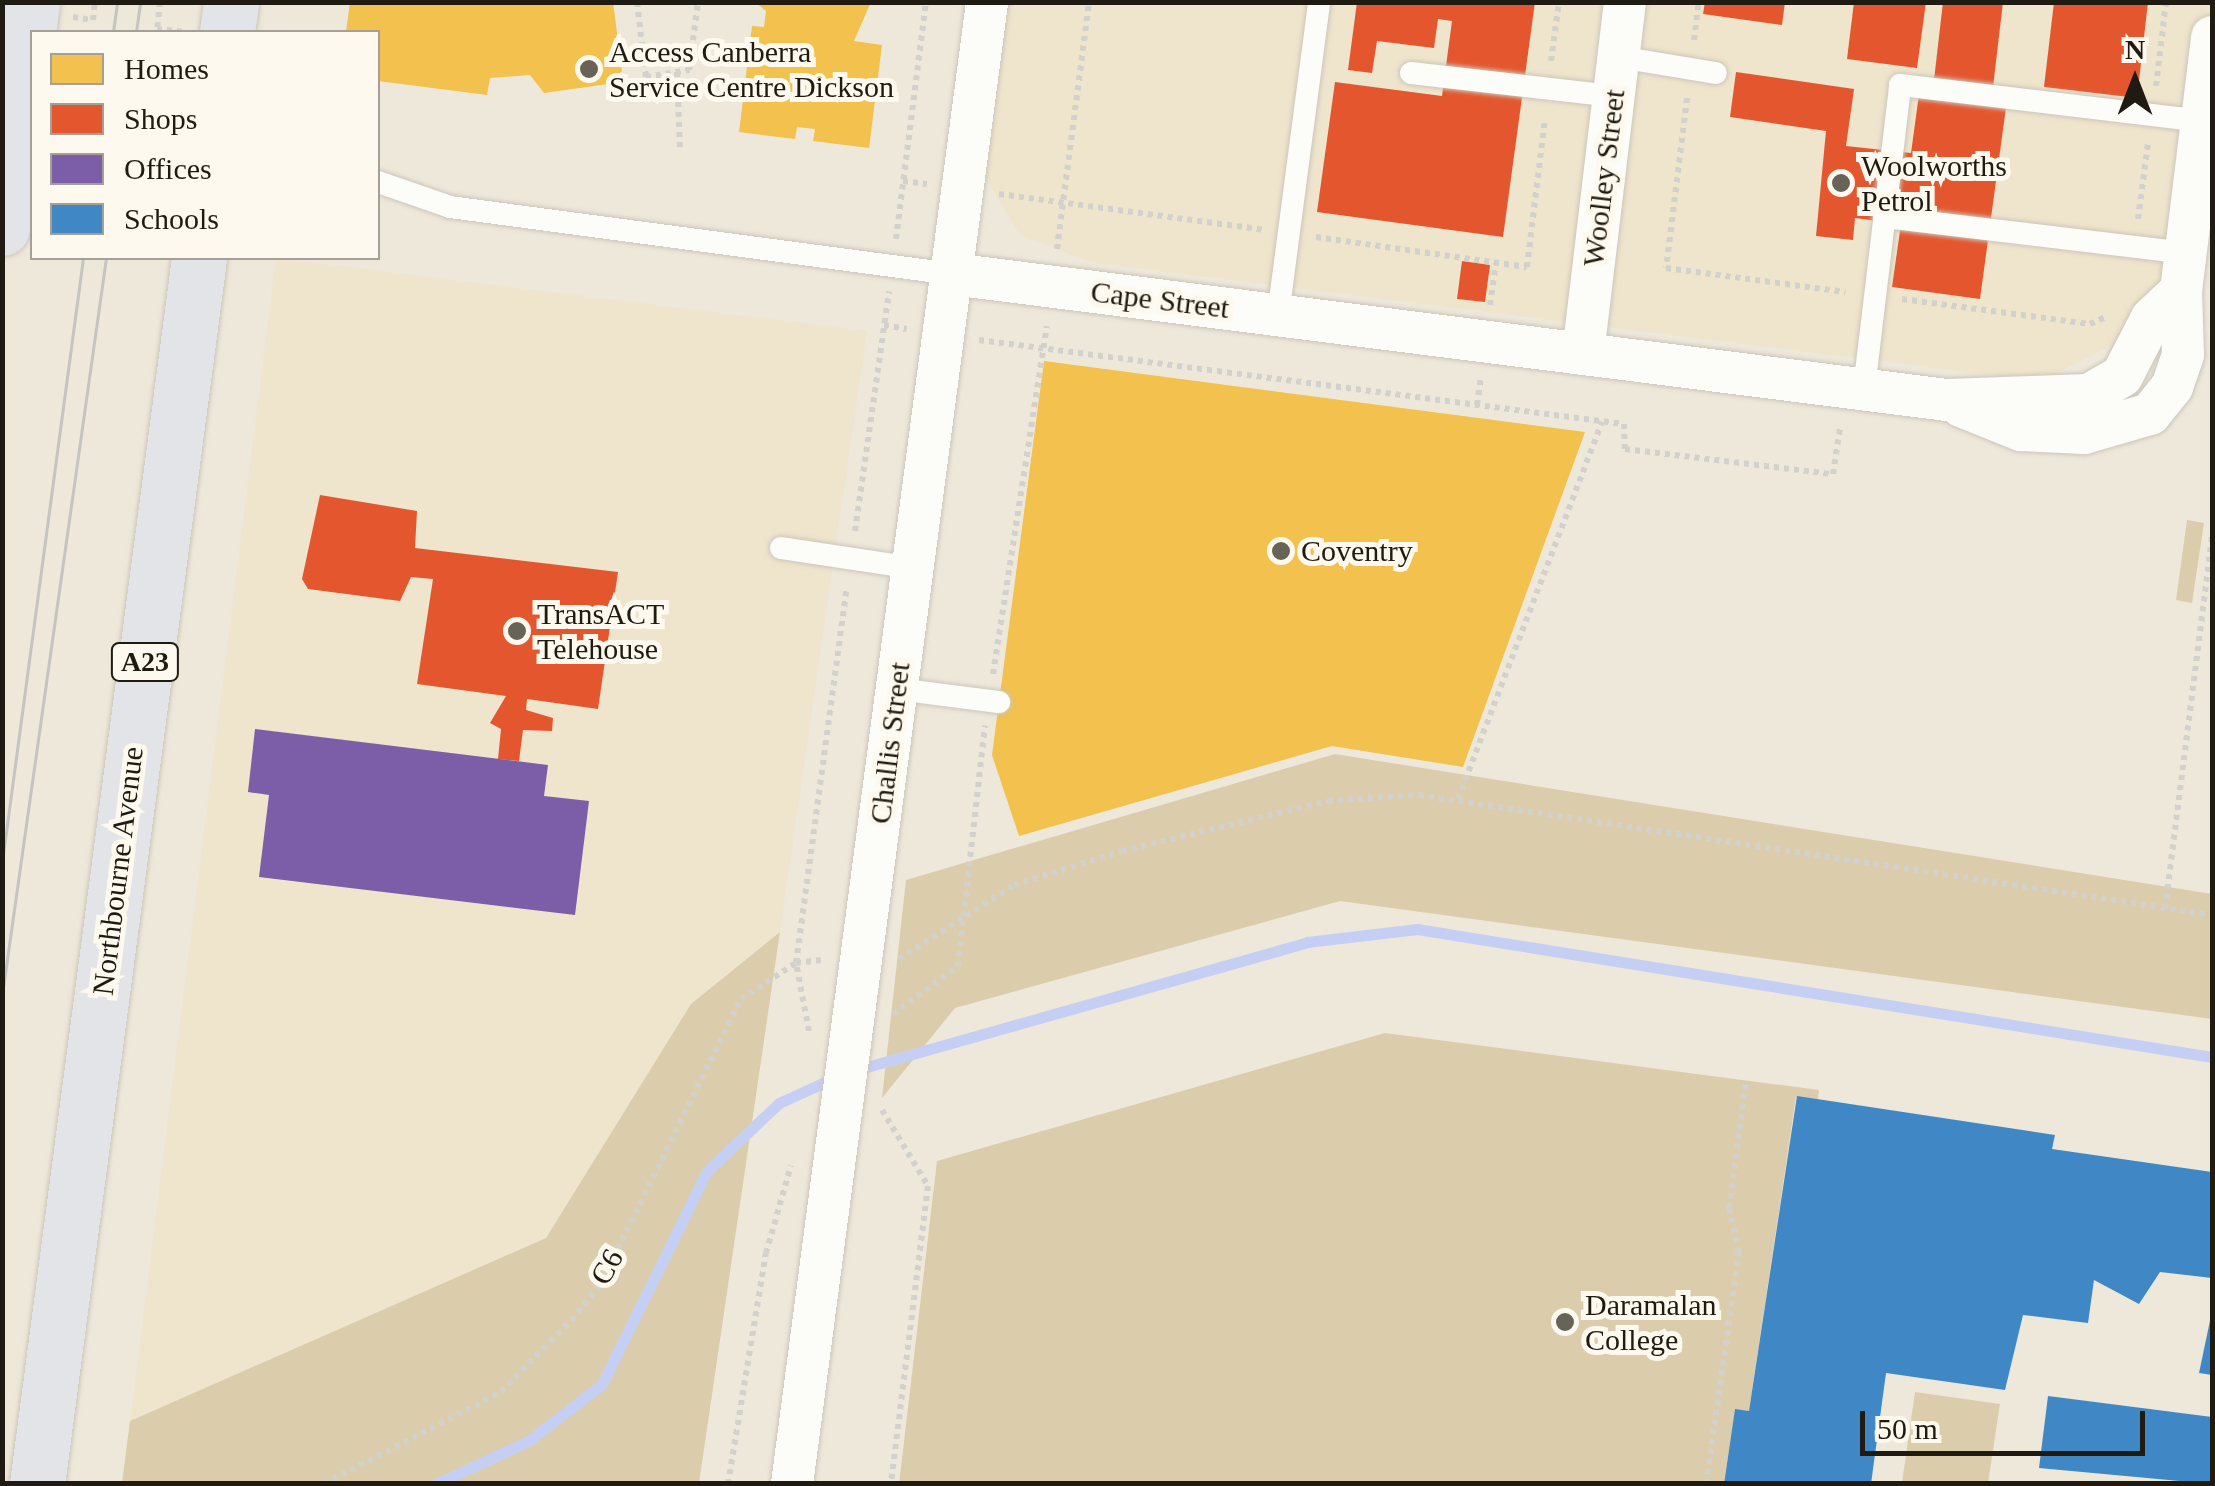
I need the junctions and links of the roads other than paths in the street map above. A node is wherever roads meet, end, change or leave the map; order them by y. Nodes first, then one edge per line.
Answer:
1 (32, 2) edge
2 (231, 2) edge
3 (987, 2) edge
4 (1320, 2) edge
5 (1625, 2) edge
6 (227, 30) edge
7 (2212, 37) edge
8 (1411, 73) dead end
9 (1716, 73) dead end
10 (1616, 77) junction
11 (2202, 121) junction
12 (380, 183) edge
13 (1884, 217) junction
14 (2, 228) edge
15 (198, 260) edge
16 (2183, 272) junction
17 (952, 274) junction
18 (1278, 315) junction
19 (1583, 354) junction
20 (1946, 400) junction
21 (1860, 410) junction
22 (781, 548) dead end
23 (913, 568) junction
24 (898, 689) junction
25 (994, 701) road end
26 (92, 1067) junction
27 (2, 1481) edge
28 (37, 1484) edge
29 (792, 1484) edge

1 - 14 highway
2 - 6 highway
3 - 17 street, Challis Street
4 - 18 lane
5 - 10 street, Woolley Street
7 - 11 street, Cape Street
8 - 10 lane
9 - 10 lane
10 - 19 street, Woolley Street
11 - 13 lane
11 - 16 street, Cape Street
12 - 17 lane, Cape Street
13 - 16 lane
13 - 21 lane
15 - 26 highway, Northbourne Avenue / A23
16 - 20 street, Cape Street
16 - 20 street, Cape Street
17 - 18 street, Cape Street
17 - 23 street, Challis Street
18 - 19 street, Cape Street
19 - 21 street, Cape Street
20 - 21 street, Cape Street
22 - 23 lane
23 - 24 street, Challis Street
24 - 25 lane
24 - 29 street, Challis Street
26 - 27 highway
26 - 28 highway, Northbourne Avenue / A23

